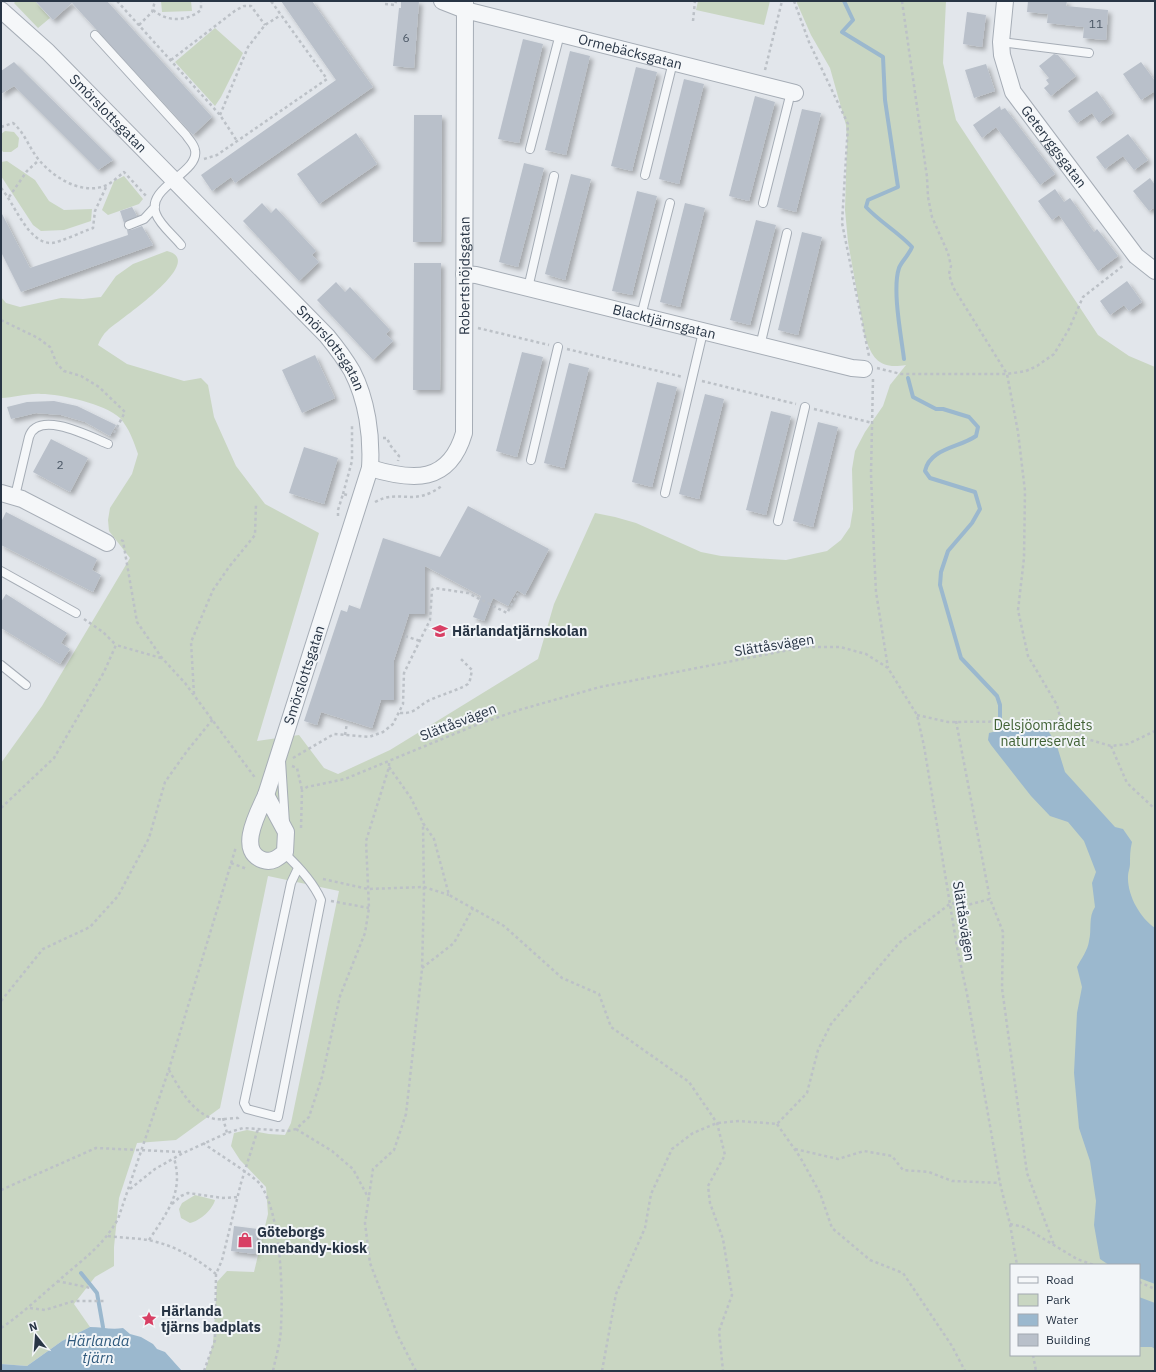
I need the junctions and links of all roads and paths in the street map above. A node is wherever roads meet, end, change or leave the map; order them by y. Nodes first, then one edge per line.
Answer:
1 (117, 1) edge
2 (155, 1) edge
3 (201, 1) edge
4 (271, 1) edge
5 (396, 1) edge
6 (442, 1) edge
7 (695, 1) edge
8 (782, 1) edge
9 (794, 1) edge
10 (902, 1) edge
11 (1005, 1) edge
12 (385, 4) dead end
13 (465, 5) edge
14 (1, 10) edge
15 (153, 10) junction
16 (281, 15) junction
17 (693, 21) dead end
18 (138, 25) junction
19 (265, 25) junction
20 (560, 34) junction
21 (95, 35) dead end
22 (1001, 42) junction
23 (1089, 54) dead end
24 (171, 60) junction
25 (673, 62) junction
26 (761, 84) junction
27 (793, 92) joint
28 (220, 115) junction
29 (1, 127) edge
30 (237, 141) junction
31 (530, 149) dead end
32 (39, 160) junction
33 (192, 163) junction
34 (645, 175) dead end
35 (554, 176) dead end
36 (173, 180) junction
37 (107, 185) junction
38 (1, 188) edge
39 (9, 197) junction
40 (670, 203) dead end
41 (763, 203) dead end
42 (155, 207) junction
43 (129, 225) dead end
44 (787, 233) dead end
45 (181, 245) dead end
46 (1136, 256) junction
47 (1155, 271) edge
48 (464, 274) junction
49 (528, 288) junction
50 (641, 316) junction
51 (1, 320) edge
52 (474, 327) dead end
53 (703, 332) junction
54 (760, 346) junction
55 (558, 347) junction
56 (869, 367) junction
57 (1006, 374) junction
58 (692, 379) junction
59 (805, 407) junction
60 (352, 419) dead end
61 (873, 422) junction
62 (108, 444) joint
63 (531, 460) dead end
64 (370, 468) junction
65 (665, 493) dead end
66 (8, 494) edge
67 (343, 494) dead end
68 (256, 504) dead end
69 (778, 521) dead end
70 (112, 540) joint
71 (1, 571) edge
72 (518, 593) dead end
73 (76, 613) joint
74 (405, 636) dead end
75 (420, 641) junction
76 (116, 645) junction
77 (162, 658) junction
78 (460, 658) dead end
79 (1, 664) edge
80 (888, 668) junction
81 (26, 685) dead end
82 (194, 695) junction
83 (400, 713) junction
84 (917, 715) junction
85 (213, 719) junction
86 (956, 721) junction
87 (1061, 721) junction
88 (347, 723) dead end
89 (1155, 731) edge
90 (345, 735) junction
91 (1111, 746) junction
92 (280, 759) junction
93 (389, 767) dead end
94 (257, 780) dead end
95 (266, 795) junction
96 (1, 808) edge
97 (1155, 809) edge
98 (423, 823) junction
99 (293, 832) junction
100 (284, 853) junction
101 (231, 863) dead end
102 (298, 868) junction
103 (251, 870) dead end
104 (320, 877) dead end
105 (424, 887) junction
106 (449, 895) junction
107 (990, 899) junction
108 (321, 900) junction
109 (951, 903) junction
110 (369, 908) dead end
111 (474, 908) junction
112 (422, 968) junction
113 (1, 1001) edge
114 (169, 1069) dead end
115 (247, 1109) junction
116 (223, 1118) junction
117 (717, 1123) junction
118 (777, 1124) junction
119 (258, 1129) dead end
120 (296, 1129) dead end
121 (227, 1133) dead end
122 (203, 1143) dead end
123 (140, 1149) junction
124 (794, 1149) junction
125 (183, 1152) dead end
126 (174, 1158) dead end
127 (246, 1173) junction
128 (1000, 1183) junction
129 (1, 1190) edge
130 (238, 1197) junction
131 (369, 1199) junction
132 (172, 1204) junction
133 (1010, 1224) junction
134 (108, 1236) junction
135 (149, 1240) junction
136 (1054, 1245) junction
137 (1017, 1264) edge
138 (1091, 1264) edge
139 (216, 1274) junction
140 (57, 1281) junction
141 (1140, 1282) edge
142 (91, 1288) dead end
143 (1155, 1289) edge
144 (104, 1301) dead end
145 (29, 1308) junction
146 (1, 1328) edge
147 (1033, 1356) edge
148 (204, 1371) edge
149 (273, 1371) edge
150 (416, 1371) edge
151 (602, 1371) edge
152 (723, 1371) edge
153 (965, 1371) edge
154 (1036, 1371) edge

1 - 18 path
2 - 15 path
3 - 15 path
4 - 16 path
5 - 12 path
6 - 13 street, Ormebäcksgatan
7 - 17 path
8 - 26 path
9 - 56 path
10 - 57 path
11 - 22 street, Geteryggsgatan
13 - 20 street, Ormebäcksgatan
13 - 48 street, Robertshöjdsgatan
14 - 36 street, Smörslottsgatan
15 - 18 path
16 - 19 path
16 - 30 path
18 - 24 path
19 - 24 path
19 - 28 path
20 - 25 street, Ormebäcksgatan
20 - 31 lane
21 - 33 lane
22 - 23 lane
22 - 46 street, Geteryggsgatan
24 - 28 path
25 - 26 street, Ormebäcksgatan
25 - 34 lane
26 - 27 street, Ormebäcksgatan
27 - 41 lane
28 - 30 path
29 - 32 path
30 - 33 path
32 - 37 path
32 - 39 path
33 - 36 lane
35 - 49 lane
36 - 42 lane
36 - 64 street, Smörslottsgatan
37 - 39 path
37 - 42 path
38 - 39 path
40 - 50 lane
42 - 43 lane
42 - 45 lane
44 - 54 lane
46 - 47 street, Geteryggsgatan
46 - 57 path
48 - 49 street, Blacktjärnsgatan
48 - 64 street, Robertshöjdsgatan
49 - 50 street, Blacktjärnsgatan
50 - 53 street, Blacktjärnsgatan
51 - 62 path
52 - 55 path
53 - 54 street, Blacktjärnsgatan
53 - 58 lane
54 - 56 street, Blacktjärnsgatan
55 - 58 path
55 - 63 lane
56 - 57 path
56 - 61 path
57 - 87 path
58 - 59 path
58 - 65 lane
59 - 61 path
59 - 69 lane
60 - 67 path
61 - 80 path
62 - 66 lane
64 - 92 street, Smörslottsgatan
66 - 70 street
68 - 82 path
70 - 77 path
71 - 73 lane
72 - 75 path
73 - 76 path
74 - 75 path
75 - 83 path
76 - 77 path
76 - 96 path
77 - 82 path
78 - 83 path
79 - 81 lane
80 - 84 path, Slättåsvägen
80 - 99 path, Slättåsvägen
82 - 85 path
83 - 90 path
84 - 86 path
84 - 109 path, Slättåsvägen
85 - 94 path
85 - 113 path
86 - 87 path
86 - 107 path
87 - 91 path
88 - 90 path
89 - 91 path
90 - 92 path
91 - 97 path
92 - 95 street, Smörslottsgatan
92 - 99 lane
93 - 98 path
95 - 99 street
95 - 100 street, Smörslottsgatan
98 - 105 path
98 - 106 path
99 - 100 street
100 - 102 lane
101 - 103 path
102 - 108 lane
102 - 115 lane
104 - 105 path
105 - 106 path
105 - 112 path
106 - 111 path
107 - 109 path
107 - 136 path
108 - 110 path
108 - 115 lane
109 - 118 path
109 - 128 path, Slättåsvägen
111 - 112 path
111 - 117 path
112 - 131 path
114 - 116 path
115 - 116 path
116 - 121 path
117 - 118 path
117 - 151 path
117 - 152 path
118 - 124 path
119 - 127 path
120 - 131 path
122 - 127 path
123 - 125 path
123 - 129 path
123 - 134 path
124 - 128 path
124 - 153 path
126 - 132 path
127 - 130 path
127 - 149 path
128 - 133 path, Slättåsvägen
130 - 132 path
130 - 139 path
131 - 150 path
132 - 135 path
133 - 136 path
133 - 137 path, Slättåsvägen
134 - 135 path
134 - 140 path
135 - 139 path
136 - 138 path
139 - 148 path
140 - 142 path
140 - 145 path
141 - 143 path
144 - 145 path
145 - 146 path
147 - 154 path

